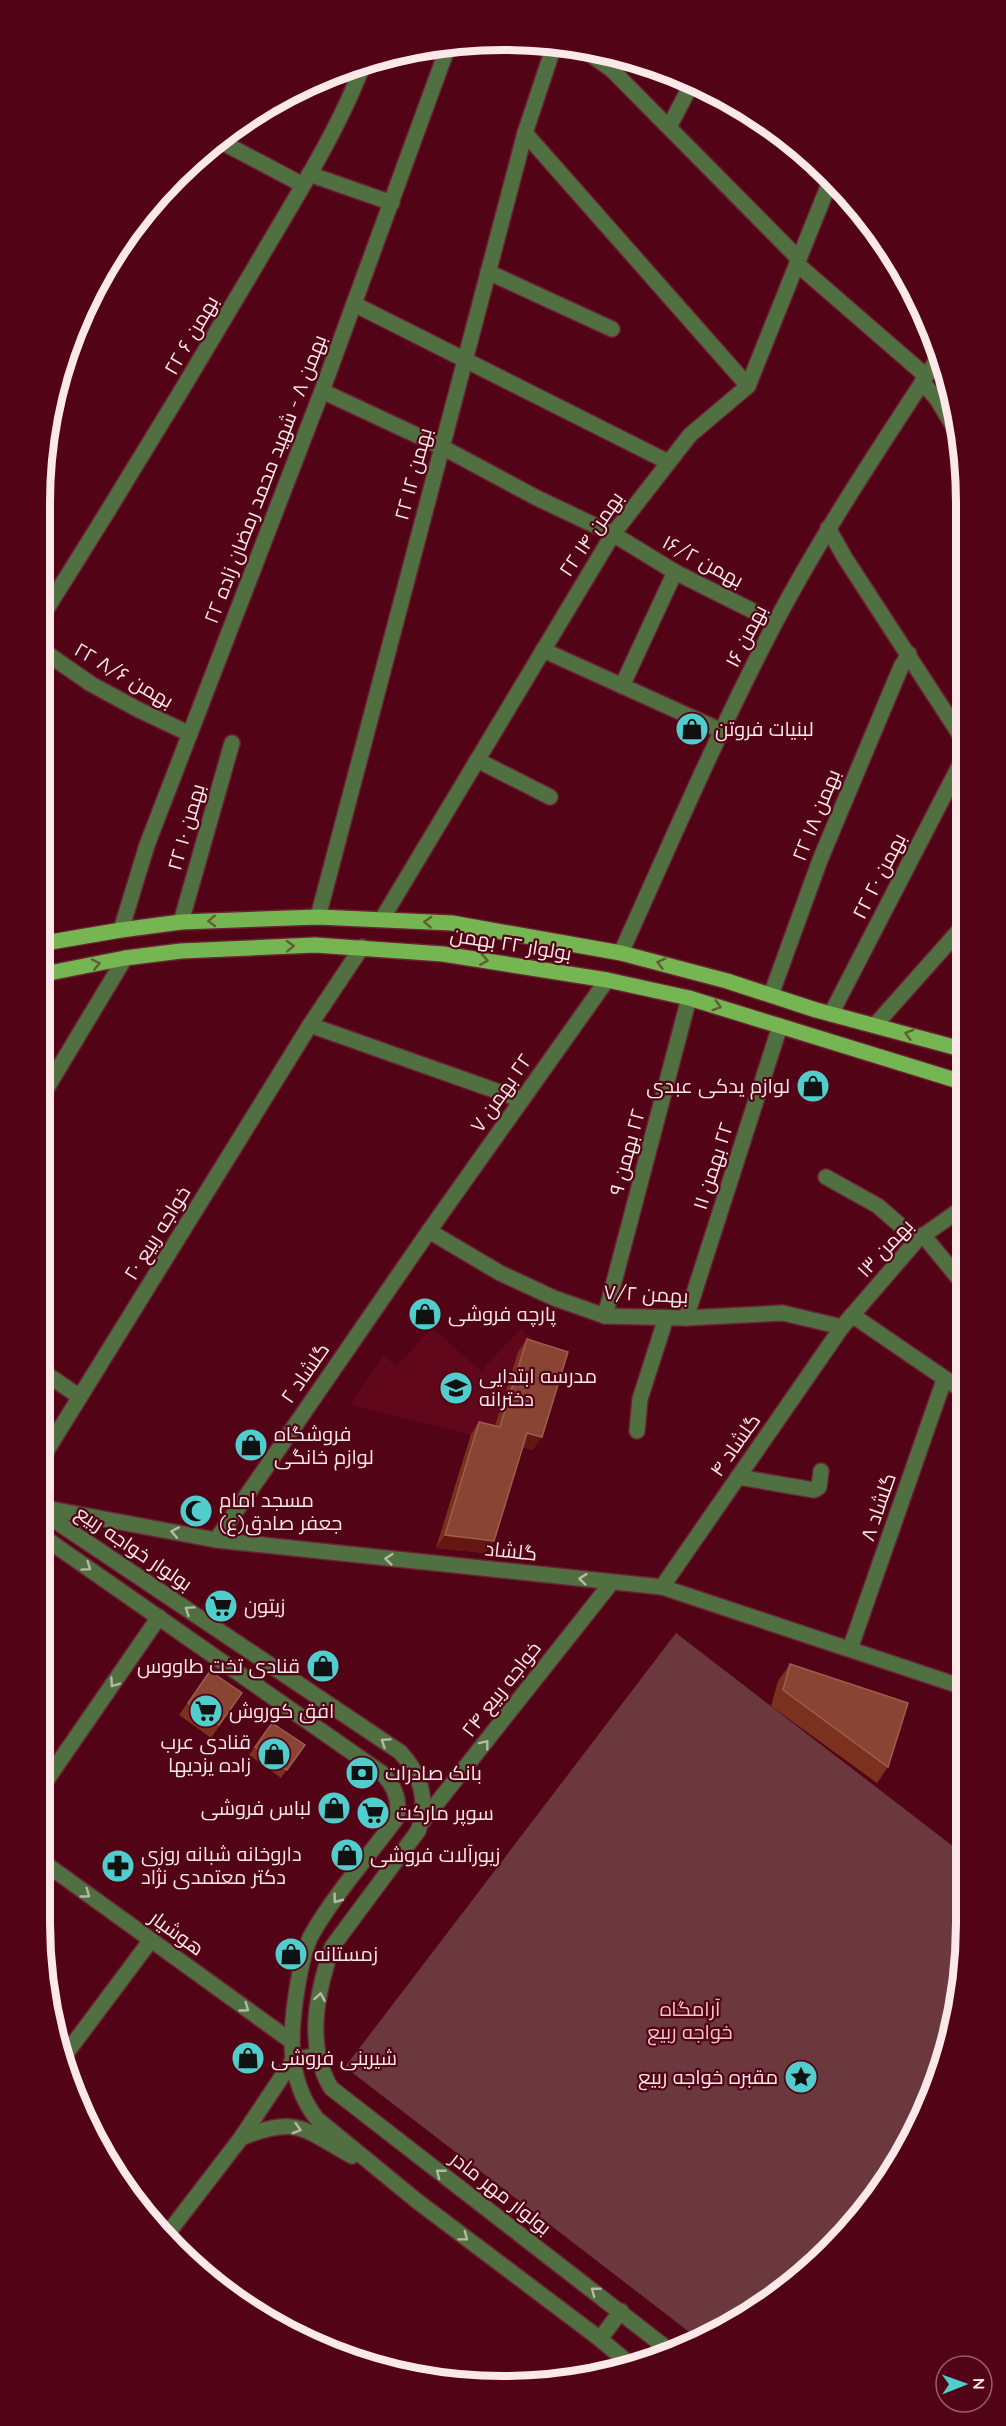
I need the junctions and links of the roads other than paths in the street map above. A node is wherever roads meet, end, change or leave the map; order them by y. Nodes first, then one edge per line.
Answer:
1 (552, 52) edge
2 (445, 53) edge
3 (617, 64) edge
4 (360, 73) edge
5 (689, 89) edge
6 (669, 127) junction
7 (525, 133) junction
8 (226, 144) edge
9 (306, 180) junction
10 (828, 186) edge
11 (392, 203) junction
12 (798, 262) junction
13 (488, 272) junction
14 (354, 304) junction
15 (612, 329) dead end
16 (465, 359) junction
17 (934, 364) edge
18 (924, 379) junction
19 (748, 386) junction
20 (322, 390) junction
21 (949, 418) edge
22 (442, 447) junction
23 (668, 462) junction
24 (828, 528) junction
25 (613, 534) junction
26 (675, 572) junction
27 (50, 604) edge
28 (775, 622) junction
29 (543, 650) junction
30 (909, 654) junction
31 (50, 656) edge
32 (622, 686) junction
33 (956, 728) edge
34 (722, 731) junction
35 (190, 734) junction
36 (232, 743) dead end
37 (477, 760) junction
38 (956, 773) edge
39 (550, 797) dead end
40 (318, 917) junction
41 (382, 919) junction
42 (181, 922) junction
43 (121, 930) junction
44 (956, 934) edge
45 (50, 942) edge
46 (362, 947) junction
47 (621, 953) junction
48 (125, 958) junction
49 (50, 973) edge
50 (607, 980) junction
51 (771, 995) junction
52 (689, 998) junction
53 (831, 1014) junction
54 (876, 1024) junction
55 (310, 1025) junction
56 (780, 1026) junction
57 (956, 1047) edge
58 (956, 1080) edge
59 (50, 1083) edge
60 (522, 1100) junction
61 (826, 1177) dead end
62 (956, 1212) edge
63 (429, 1231) junction
64 (920, 1238) junction
65 (956, 1277) edge
66 (852, 1315) junction
67 (606, 1316) junction
68 (666, 1318) junction
69 (686, 1318) junction
70 (842, 1327) junction
71 (50, 1376) edge
72 (947, 1381) junction
73 (956, 1387) edge
74 (80, 1396) junction
75 (637, 1431) dead end
76 (50, 1445) edge
77 (821, 1471) dead end
78 (738, 1477) junction
79 (50, 1510) edge
80 (50, 1515) edge
81 (216, 1540) junction
82 (50, 1542) edge
83 (612, 1582) junction
84 (662, 1587) junction
85 (159, 1617) junction
86 (850, 1649) junction
87 (956, 1685) edge
88 (50, 1775) edge
89 (422, 1822) junction
90 (50, 1867) edge
91 (151, 1940) junction
92 (291, 2041) junction
93 (68, 2051) edge
94 (317, 2055) junction
95 (293, 2060) junction
96 (242, 2139) junction
97 (385, 2175) junction
98 (170, 2231) edge
99 (621, 2311) junction
100 (600, 2339) junction
101 (665, 2346) edge
102 (624, 2360) edge

1 - 7 street, ۲۲ بهمن ۱۲
2 - 11 street, ۲۲ بهمن ۸ - شهید محمد رمضان زاده
3 - 6 street
4 - 9 street, ۲۲ بهمن ۶
5 - 6 street
6 - 12 street
7 - 13 street, ۲۲ بهمن ۱۲
7 - 19 street
8 - 9 street
9 - 11 street
9 - 27 street, ۲۲ بهمن ۶
10 - 12 street, ۲۲ بهمن ۱۴
11 - 14 street, ۲۲ بهمن ۸ - شهید محمد رمضان زاده
12 - 18 street
12 - 19 street, ۲۲ بهمن ۱۴
13 - 15 street
13 - 16 street, ۲۲ بهمن ۱۲
14 - 16 street
14 - 20 street, ۲۲ بهمن ۸ - شهید محمد رمضان زاده
16 - 22 street, ۲۲ بهمن ۱۲
16 - 23 street
17 - 18 street, بهمن ۱۶
18 - 21 street
18 - 24 street, بهمن ۱۶
19 - 23 street, ۲۲ بهمن ۱۴
20 - 22 street, بهمن ۱۶/۲
20 - 35 street, ۲۲ بهمن ۸ - شهید محمد رمضان زاده
22 - 25 street, بهمن ۱۶/۲
22 - 40 street, ۲۲ بهمن ۱۲
23 - 25 street, ۲۲ بهمن ۱۴
24 - 28 street, بهمن ۱۶
24 - 30 street
25 - 26 street, بهمن ۱۶/۲
25 - 29 street, ۲۲ بهمن ۱۴
26 - 28 street, بهمن ۱۶/۲
26 - 32 street
28 - 34 street, بهمن ۱۶
29 - 32 street
29 - 37 street, ۲۲ بهمن ۱۴
30 - 33 street
30 - 51 street, ۲۲ بهمن ۱۸
31 - 35 street, ۲۲ بهمن ۸/۶
32 - 34 street
34 - 47 street, بهمن ۱۶
35 - 43 street, ۲۲ بهمن ۸ - شهید محمد رمضان زاده
36 - 42 street, ۲۲ بهمن ۱۰
37 - 39 street
37 - 41 street, ۲۲ بهمن ۱۴
38 - 53 street, ۲۲ بهمن ۲۰
40 - 41 main road, بولوار ۲۲ بهمن
40 -> 42 main road, بولوار ۲۲ بهمن
47 -> 41 main road, بولوار ۲۲ بهمن
42 - 43 main road, بولوار ۲۲ بهمن
43 - 45 main road, بولوار ۲۲ بهمن
44 - 54 street
48 -> 46 main road, بولوار ۲۲ بهمن
46 -> 50 main road, بولوار ۲۲ بهمن
46 - 55 street, خواجه ربیع ۲۰
51 -> 47 main road, بولوار ۲۲ بهمن
49 -> 48 main road, بولوار ۲۲ بهمن
48 - 59 street
50 - 52 main road, بولوار ۲۲ بهمن
50 - 60 street, ٢٢ بهمن ٧
51 - 53 main road, بولوار ۲۲ بهمن
52 -> 56 main road, بولوار ۲۲ بهمن
52 - 67 street, ٢٢ بهمن ۹
53 - 54 main road, بولوار ۲۲ بهمن
57 -> 54 main road, بولوار ۲۲ بهمن
55 - 60 street
55 - 74 street, خواجه ربیع ۲۰
56 - 58 main road, بولوار ۲۲ بهمن
56 - 69 street, ٢٢ بهمن ١١
60 - 63 street, ٢٢ بهمن ٧
61 - 64 street
62 - 64 street, بهمن ۱۳
63 - 67 street, بهمن ۷/۲
63 - 81 street, گلشاد ۲
64 - 65 street
64 - 66 street, بهمن ۱۳
66 - 70 street, بهمن ۱۳
66 - 72 street
67 - 68 street, بهمن ۷/۲
68 - 69 street, بهمن ۷/۲
68 - 75 street
69 - 70 street, بهمن ۷/۲
70 - 78 street, گلشاد ۴
71 - 74 street
72 - 73 street
72 - 86 street, گلشاد ۸
74 - 76 street, خواجه ربیع ۲۰
77 - 78 street
78 - 84 street, گلشاد ۴
81 -> 79 street, گلشاد
89 -> 80 street, بولوار خواجه ربیع
83 -> 81 street, گلشاد
82 -> 85 street
83 - 84 street, گلشاد
89 -> 83 street, خواجه ربیع ۲۴
84 - 86 street, گلشاد
85 -> 88 street
85 -> 92 street
86 - 87 street, گلشاد
94 -> 89 street
90 -> 91 street, هوشیار
91 -> 92 street, هوشیار
91 - 93 street
92 - 95 street
94 - 95 street
99 -> 94 street, بولوار مهر مادر
95 - 96 street
95 - 97 street
96 -> 97 street
96 - 98 street
97 -> 100 street
99 - 100 street
99 - 101 street, بولوار مهر مادر
100 - 102 street

